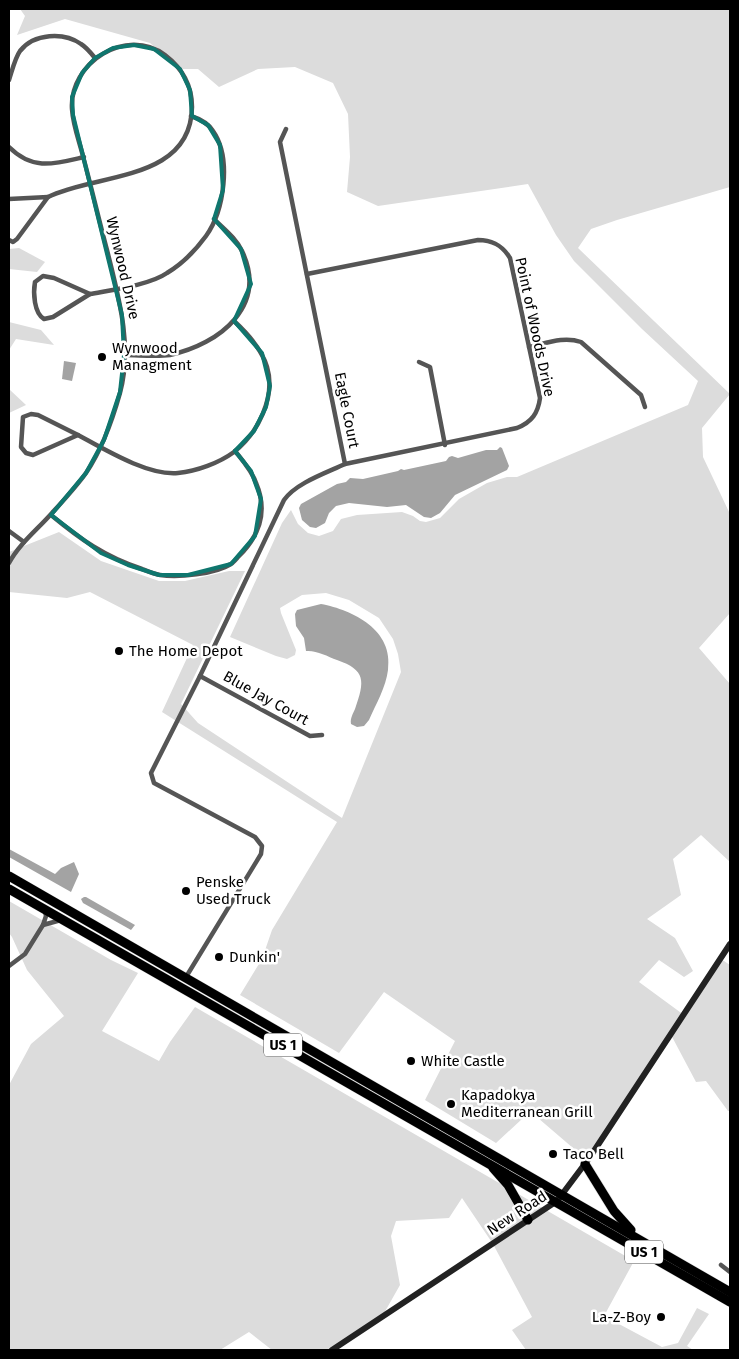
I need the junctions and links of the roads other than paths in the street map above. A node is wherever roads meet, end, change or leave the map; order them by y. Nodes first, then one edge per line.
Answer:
1 (95, 58) junction
2 (9, 80) edge
3 (191, 116) junction
4 (286, 129) dead end
5 (9, 147) edge
6 (84, 157) junction
7 (90, 184) junction
8 (48, 197) junction
9 (9, 199) edge
10 (214, 219) junction
11 (9, 240) edge
12 (307, 274) junction
13 (116, 288) junction
14 (90, 294) junction
15 (234, 321) junction
16 (529, 347) junction
17 (124, 355) junction
18 (419, 362) dead end
19 (645, 407) dead end
20 (78, 435) junction
21 (445, 444) junction
22 (100, 446) junction
23 (236, 451) junction
24 (345, 464) junction
25 (50, 515) junction
26 (9, 531) edge
27 (24, 542) junction
28 (9, 563) edge
29 (200, 676) junction
30 (322, 735) dead end
31 (9, 876) edge
32 (9, 889) edge
33 (45, 910) junction
34 (61, 920) junction
35 (43, 925) junction
36 (730, 944) edge
37 (9, 966) edge
38 (186, 978) junction
39 (481, 1158) junction
40 (585, 1164) junction
41 (560, 1198) junction
42 (528, 1220) junction
43 (644, 1242) junction
44 (720, 1265) dead end
45 (730, 1272) edge
46 (730, 1292) edge
47 (730, 1302) edge
48 (332, 1350) edge

1 - 2 street
1 - 3 street, Wynwood Drive
1 - 6 street, Wynwood Drive
3 - 7 street, Wynwood Drive
3 - 10 street
4 - 12 street, Eagle Court
5 - 6 street
6 - 7 street, Wynwood Drive
7 - 8 street
7 - 13 street, Wynwood Drive
8 - 9 street
8 - 11 street
10 - 13 street
10 - 15 street
12 - 16 street, Point of Woods Drive
12 - 24 street, Eagle Court
13 - 14 street
13 - 17 street, Wynwood Drive
14 - 14 street
15 - 17 street
15 - 23 street
16 - 19 street
16 - 21 street, Point of Woods Drive
17 - 22 street, Wynwood Drive
18 - 21 street
20 - 20 street
20 - 22 street
21 - 24 street, Point of Woods Drive
22 - 23 street
22 - 25 street, Wynwood Drive
23 - 25 street
24 - 29 street, Eagle Court
25 - 27 street, Wynwood Drive
26 - 27 street
27 - 28 street, Wynwood Drive
29 - 30 street, Blue Jay Court
29 - 38 street, Eagle Court
31 - 38 highway, US 1
32 - 33 highway, US 1
33 - 34 highway, US 1
33 - 35 street
34 - 35 street
34 - 39 highway, US 1
35 - 37 street
36 - 40 street, New Road
38 - 41 highway, US 1
39 - 41 highway, US 1
39 - 42 highway
40 - 41 street, New Road
40 - 43 highway
41 - 42 street, New Road
41 - 43 highway, US 1
41 - 47 highway, US 1
42 - 48 street, New Road
43 - 46 highway, US 1
44 - 45 street

